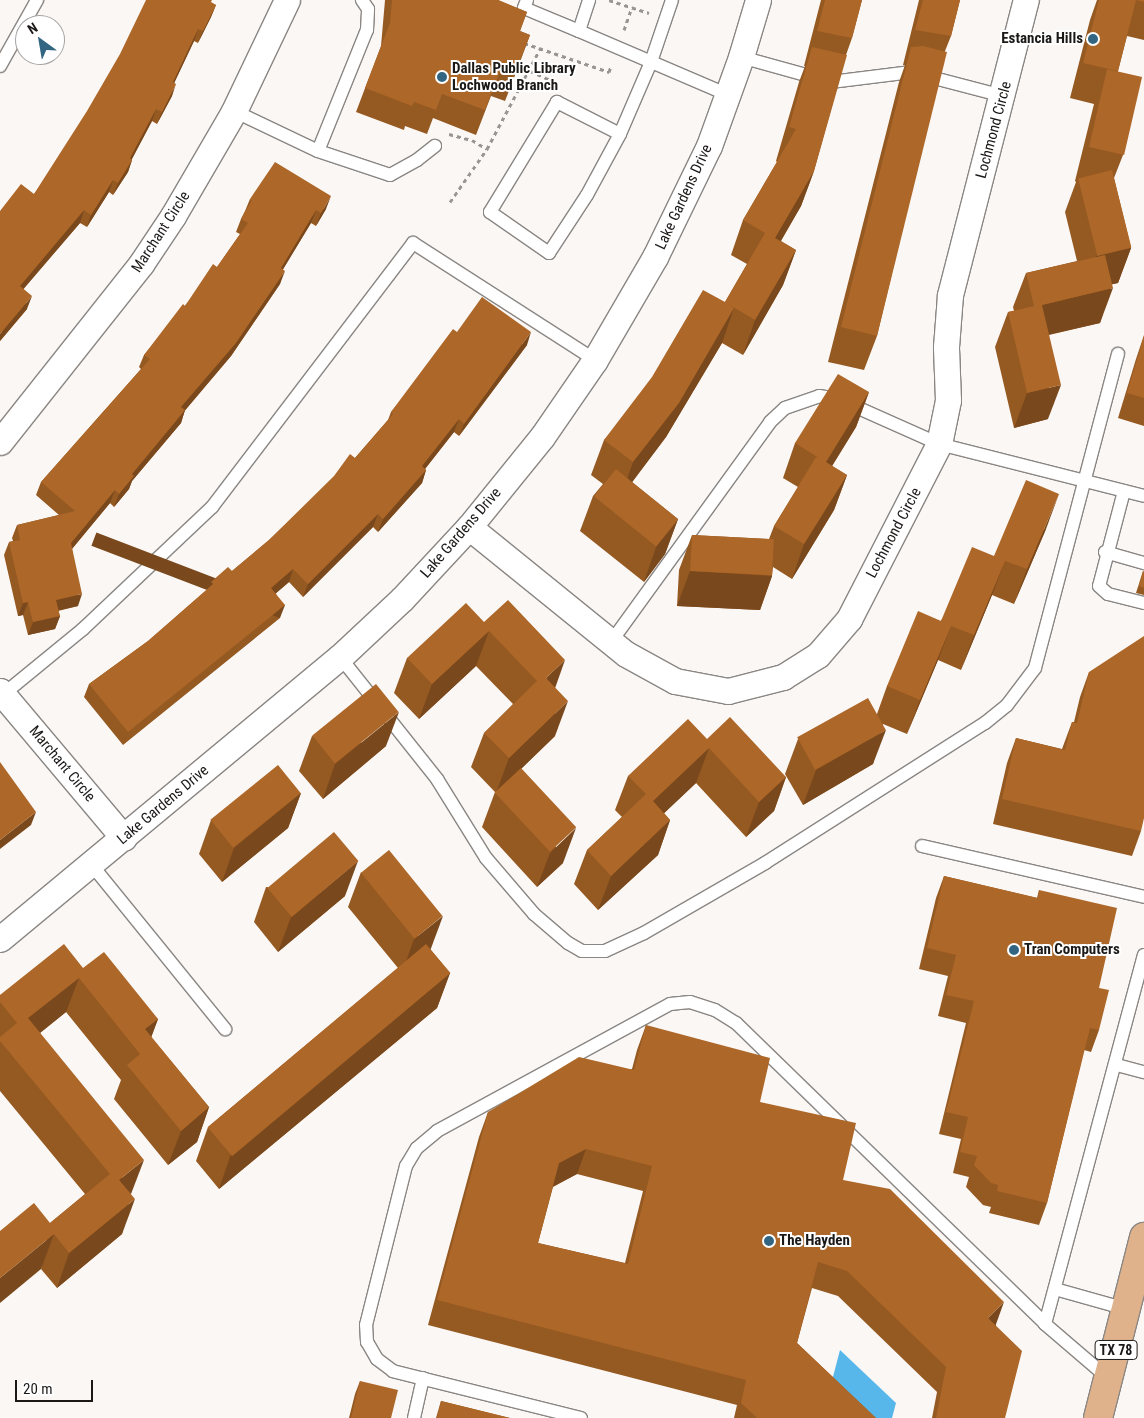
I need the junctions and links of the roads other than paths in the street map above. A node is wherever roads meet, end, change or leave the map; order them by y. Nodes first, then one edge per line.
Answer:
1 (37, 0) edge
2 (286, 0) edge
3 (362, 0) edge
4 (527, 0) edge
5 (590, 0) edge
6 (672, 0) edge
7 (758, 0) edge
8 (1026, 0) edge
9 (578, 31) junction
10 (742, 57) junction
11 (651, 62) junction
12 (0, 66) edge
13 (728, 95) junction
14 (1003, 96) junction
15 (234, 111) junction
16 (620, 134) junction
17 (435, 146) dead end
18 (318, 151) junction
19 (1118, 354) dead end
20 (595, 360) junction
21 (0, 442) edge
22 (939, 444) junction
23 (1085, 480) junction
24 (1124, 491) junction
25 (1144, 496) edge
26 (469, 527) junction
27 (1105, 552) junction
28 (1144, 563) edge
29 (1144, 603) edge
30 (611, 642) junction
31 (340, 657) junction
32 (1, 694) edge
33 (124, 838) junction
34 (922, 846) dead end
35 (91, 864) junction
36 (1144, 897) edge
37 (0, 939) edge
38 (1144, 955) edge
39 (225, 1029) dead end
40 (1117, 1065) junction
41 (1144, 1072) edge
42 (1144, 1237) edge
43 (1138, 1284) edge
44 (1055, 1289) junction
45 (1126, 1308) junction
46 (1045, 1324) junction
47 (423, 1378) junction
48 (1108, 1378) junction
49 (552, 1414) edge
50 (414, 1418) edge
51 (581, 1418) edge
52 (1098, 1418) edge

1 - 12 lane
2 - 15 street, Marchant Circle
3 - 18 lane
4 - 9 lane
5 - 9 lane
6 - 11 lane
7 - 10 street, Lake Gardens Drive
8 - 14 street, Lochmond Circle
9 - 11 lane
10 - 13 street, Lake Gardens Drive
10 - 14 lane
11 - 13 lane
11 - 16 lane
13 - 20 street, Lake Gardens Drive
14 - 22 street, Lochmond Circle
15 - 18 lane
15 - 21 street, Marchant Circle
16 - 16 lane
17 - 18 lane
19 - 23 lane
20 - 26 street, Lake Gardens Drive
20 - 32 lane
22 - 23 lane
22 - 30 lane
22 - 30 street, Lochmond Circle
23 - 24 lane
23 - 31 lane
24 - 25 lane
24 - 27 lane
26 - 30 street, Lochmond Circle
26 - 31 street, Lake Gardens Drive
27 - 28 lane
27 - 29 lane
31 - 33 street, Lake Gardens Drive
32 - 33 street, Marchant Circle
33 - 35 street, Lake Gardens Drive
34 - 36 lane
35 - 37 street, Lake Gardens Drive
35 - 39 lane
38 - 40 lane
40 - 41 lane
40 - 44 lane
42 - 43 main road, TX 78
43 - 45 main road, TX 78
44 - 45 lane
44 - 46 lane
45 - 48 main road, TX 78
46 - 47 lane
46 - 48 lane
47 - 49 lane
47 - 50 lane
48 - 52 main road, TX 78
49 - 51 lane

